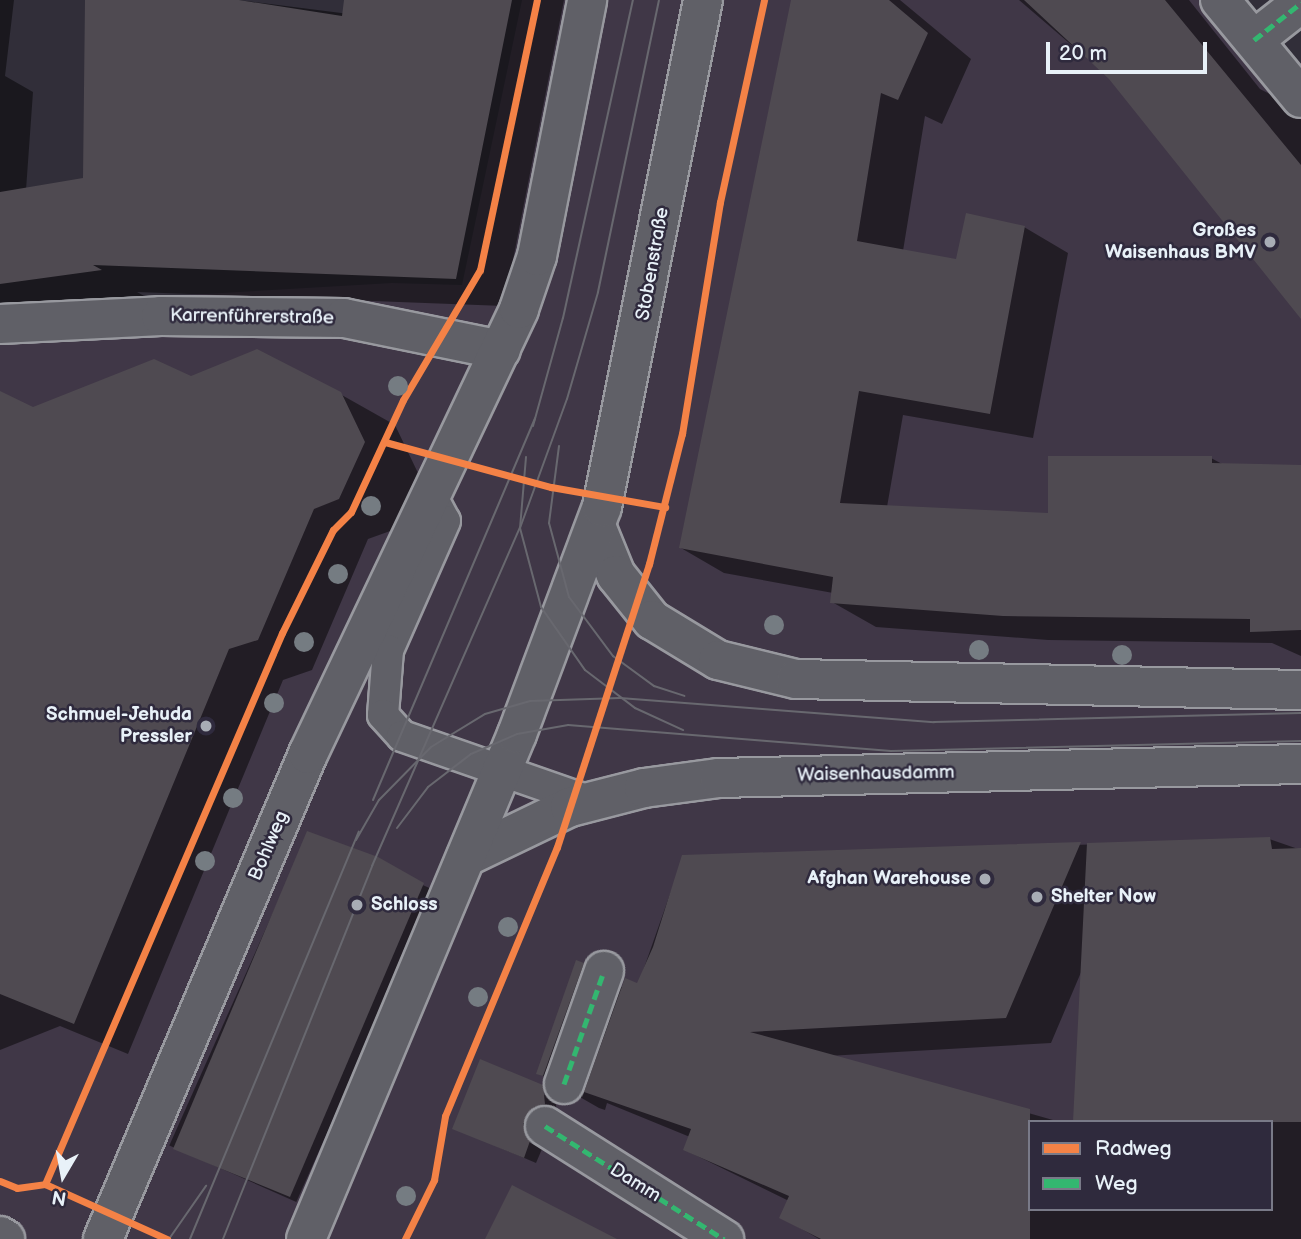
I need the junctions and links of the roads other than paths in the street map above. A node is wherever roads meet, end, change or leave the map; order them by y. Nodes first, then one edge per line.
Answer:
1 (587, 0) edge
2 (703, 0) edge
3 (1220, 0) edge
4 (1301, 3) edge
5 (1254, 40) junction
6 (1301, 98) edge
7 (0, 324) edge
8 (501, 350) junction
9 (432, 497) junction
10 (596, 526) junction
11 (1301, 690) edge
12 (1301, 764) edge
13 (501, 771) junction
14 (591, 802) junction
15 (466, 857) junction
16 (604, 971) dead end
17 (564, 1084) dead end
18 (545, 1126) dead end
19 (0, 1236) edge
20 (5, 1239) edge
21 (103, 1239) edge
22 (306, 1239) edge
23 (724, 1239) edge

1 - 8 street
2 - 10 street, Stobenstraße
3 - 5 street
4 - 5 street
5 - 6 street
7 - 8 street, Karrenführerstraße
8 - 9 street, Bohlweg
9 - 13 lane
9 - 21 street, Bohlweg
10 - 11 street
10 - 13 street
12 - 14 street, Waisenhausdamm
13 - 14 lane
13 - 15 street
14 - 15 street, Waisenhausdamm
15 - 22 street
16 - 17 street
18 - 23 street, Damm
19 - 20 street

